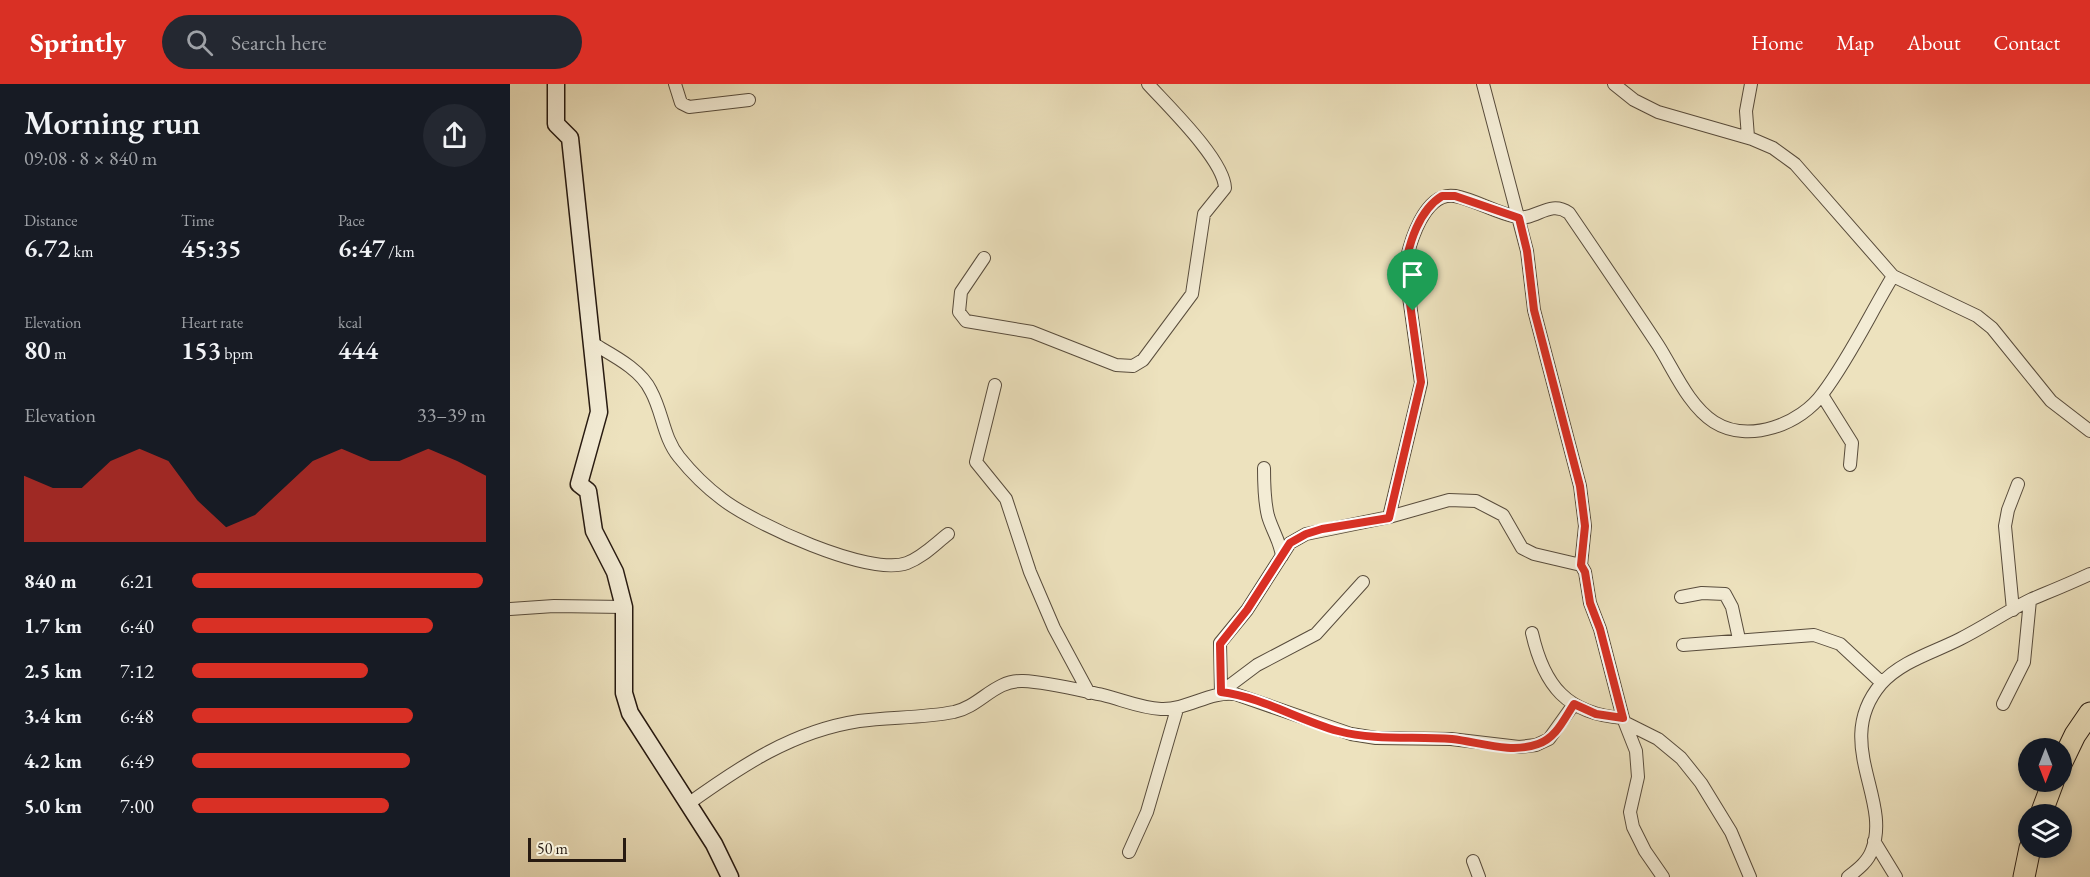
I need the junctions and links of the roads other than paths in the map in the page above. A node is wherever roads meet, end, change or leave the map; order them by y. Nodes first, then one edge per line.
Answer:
1 (556, 84) edge
2 (675, 84) edge
3 (1148, 84) edge
4 (1483, 84) edge
5 (1614, 84) edge
6 (1751, 84) edge
7 (749, 100) dead end
8 (1748, 137) junction
9 (1519, 218) junction
10 (984, 258) dead end
11 (1893, 276) junction
12 (592, 343) junction
13 (995, 385) dead end
14 (1822, 395) junction
15 (2090, 431) edge
16 (1850, 465) dead end
17 (1264, 468) dead end
18 (2018, 484) dead end
19 (1389, 518) junction
20 (948, 534) dead end
21 (1282, 556) junction
22 (1581, 565) junction
23 (2090, 573) edge
24 (1363, 582) dead end
25 (1681, 597) dead end
26 (2030, 600) junction
27 (624, 607) junction
28 (510, 609) edge
29 (2013, 610) junction
30 (1532, 633) dead end
31 (1739, 639) junction
32 (1683, 645) dead end
33 (1882, 682) junction
34 (1221, 692) junction
35 (1089, 693) junction
36 (1574, 704) junction
37 (2003, 704) dead end
38 (1177, 709) junction
39 (2090, 713) edge
40 (1625, 720) junction
41 (2082, 738) edge
42 (2072, 750) edge
43 (688, 804) junction
44 (1874, 841) junction
45 (1129, 852) dead end
46 (2028, 858) edge
47 (1473, 861) dead end
48 (730, 877) edge
49 (1479, 877) edge
50 (1663, 877) edge
51 (1750, 877) edge
52 (1848, 877) edge
53 (1896, 877) edge
54 (2024, 877) edge

1 - 12 street
2 - 7 street
3 - 10 street
4 - 9 street
5 - 8 street
6 - 8 street
8 - 11 street
9 - 14 street
9 - 19 street
9 - 22 street
11 - 14 street
11 - 15 street
12 - 20 street
12 - 27 street
13 - 35 street
14 - 16 street
17 - 21 street
18 - 29 street
19 - 21 street
19 - 22 street
21 - 34 street
22 - 40 street
23 - 26 street
24 - 34 street
25 - 31 street
26 - 29 street
26 - 37 street
27 - 28 street
27 - 43 street
29 - 33 street
30 - 36 street
31 - 32 street
31 - 33 street
33 - 44 street
34 - 36 street
34 - 38 street
35 - 38 street
35 - 43 street
36 - 40 street
38 - 45 street
39 - 41 highway
40 - 50 street
40 - 51 street
41 - 42 highway
43 - 48 street
44 - 52 street
44 - 53 street
46 - 54 highway
47 - 49 street

